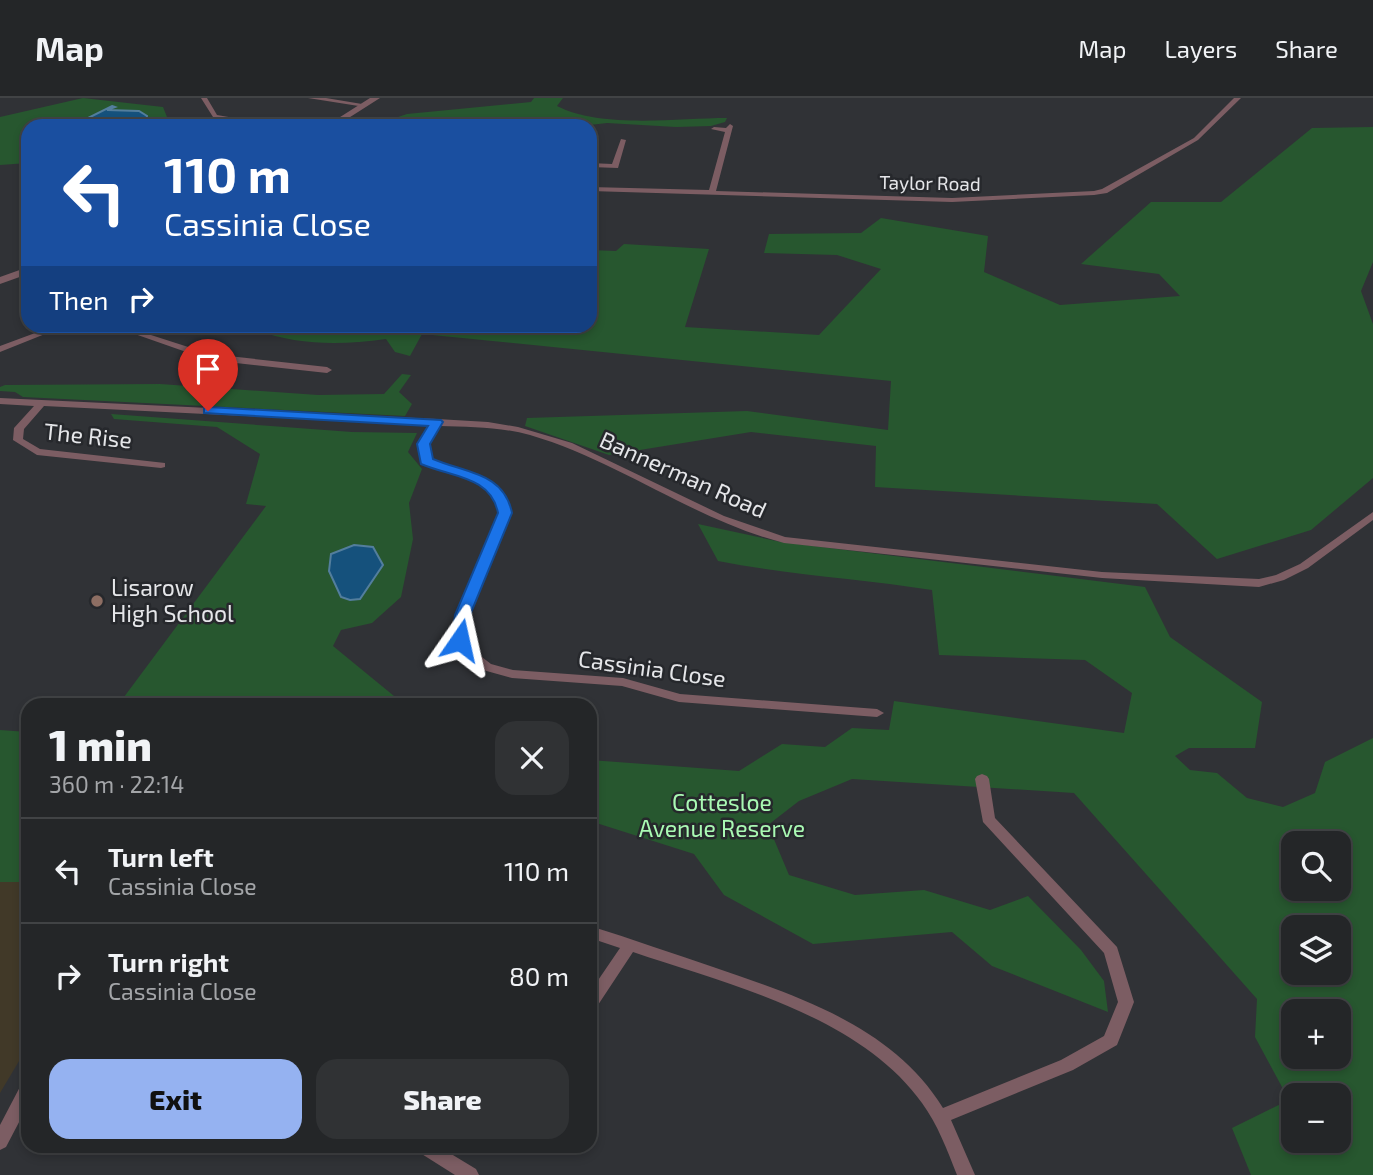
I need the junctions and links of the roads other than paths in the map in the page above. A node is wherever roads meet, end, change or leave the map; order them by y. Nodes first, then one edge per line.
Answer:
1 (204, 98) edge
2 (312, 98) edge
3 (376, 98) edge
4 (1238, 98) edge
5 (365, 105) junction
6 (225, 119) edge
7 (342, 119) edge
8 (729, 128) joint
9 (714, 129) dead end
10 (623, 140) dead end
11 (597, 165) edge
12 (597, 189) edge
13 (712, 193) junction
14 (21, 273) edge
15 (0, 281) edge
16 (42, 333) edge
17 (137, 333) edge
18 (0, 349) edge
19 (327, 370) dead end
20 (0, 401) edge
21 (42, 403) junction
22 (437, 422) junction
23 (160, 465) dead end
24 (1373, 515) edge
25 (877, 713) dead end
26 (982, 779) dead end
27 (597, 934) edge
28 (630, 946) junction
29 (597, 994) edge
30 (21, 1102) edge
31 (942, 1116) junction
32 (0, 1142) edge
33 (435, 1153) edge
34 (470, 1175) edge
35 (966, 1175) edge

1 - 6 street
2 - 5 street
3 - 5 street
4 - 13 street, Taylor Road
5 - 7 street
8 - 9 street
8 - 13 street
10 - 11 street
12 - 13 street, Taylor Road
14 - 15 street
16 - 18 street
17 - 19 street
20 - 21 street, Bannerman Road
21 - 22 street, Bannerman Road
21 - 23 street, The Rise
22 - 24 street, Bannerman Road
22 - 25 street, Cassinia Close
26 - 31 street
27 - 28 street
28 - 29 street
28 - 31 street
30 - 32 street
31 - 35 street
33 - 34 street

